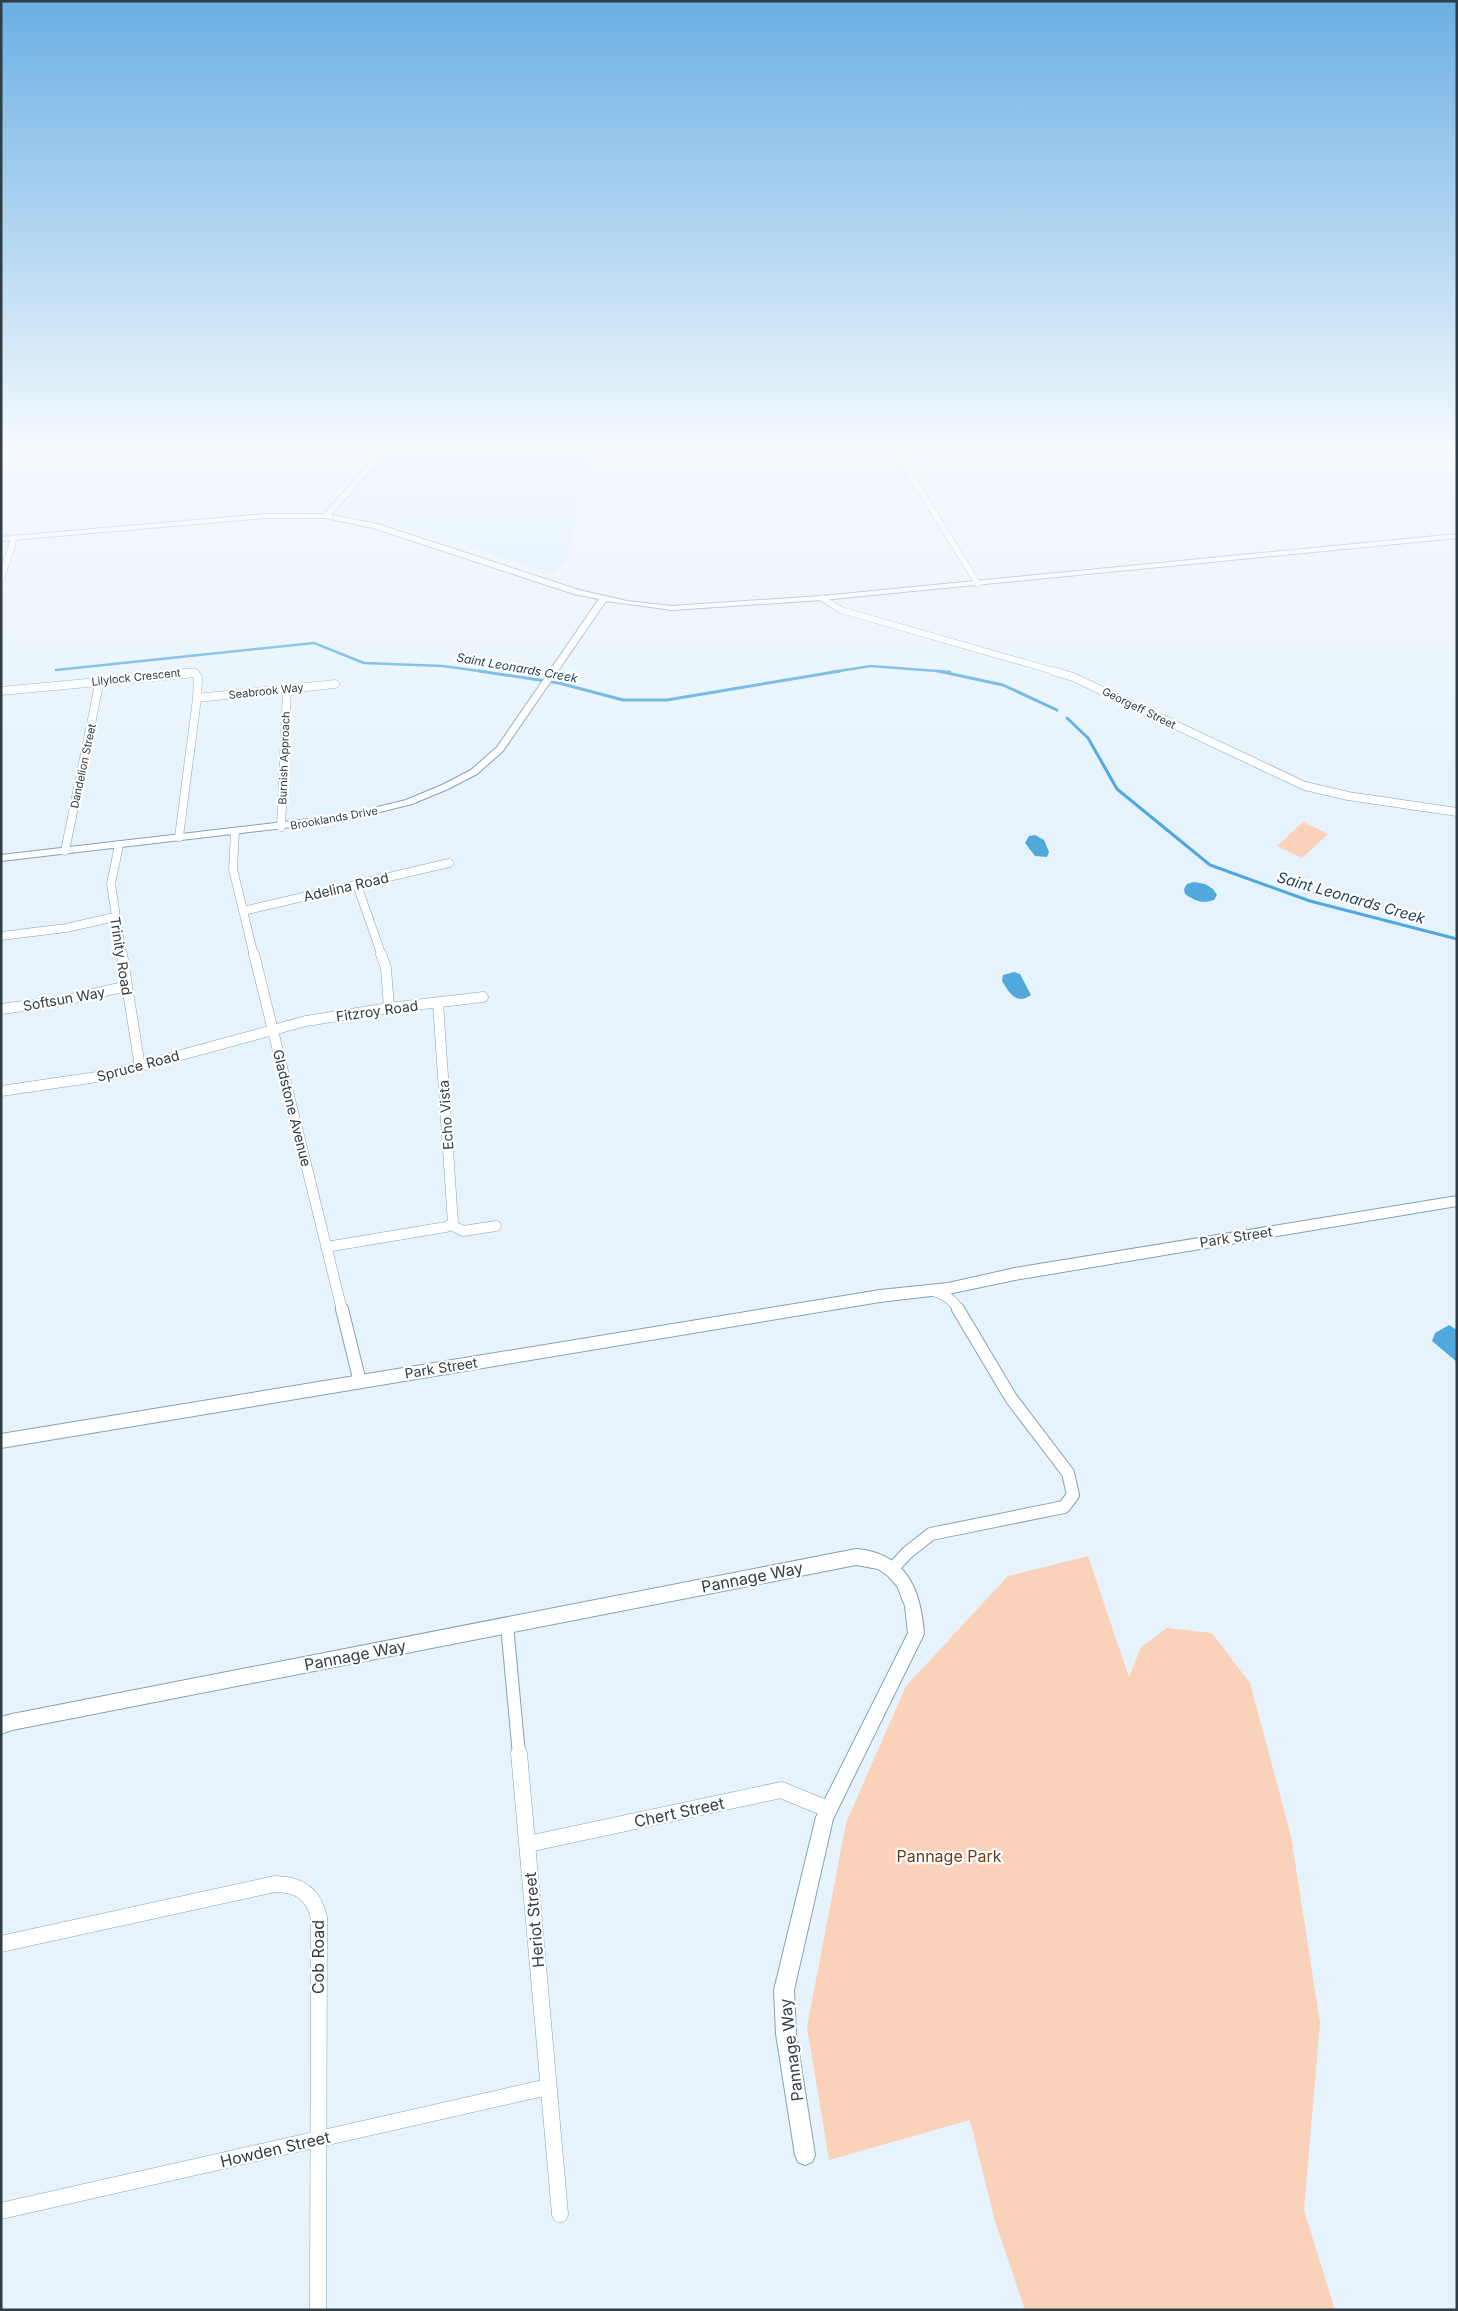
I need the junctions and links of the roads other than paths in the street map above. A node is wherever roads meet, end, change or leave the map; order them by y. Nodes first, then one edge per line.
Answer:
1 (9, 554) edge
2 (460, 554) edge
3 (959, 554) edge
4 (1279, 554) edge
5 (2, 576) edge
6 (978, 584) junction
7 (822, 598) junction
8 (603, 599) junction
9 (100, 680) junction
10 (335, 684) dead end
11 (287, 689) junction
12 (1, 691) edge
13 (197, 698) junction
14 (1457, 812) edge
15 (281, 827) junction
16 (235, 832) junction
17 (179, 837) junction
18 (118, 845) junction
19 (65, 851) junction
20 (1, 858) edge
21 (449, 863) dead end
22 (357, 885) junction
23 (243, 912) junction
24 (115, 916) junction
25 (1, 936) edge
26 (126, 986) junction
27 (483, 997) dead end
28 (438, 1003) junction
29 (388, 1008) junction
30 (1, 1009) edge
31 (272, 1030) junction
32 (140, 1066) junction
33 (1, 1091) edge
34 (1457, 1201) edge
35 (451, 1225) junction
36 (496, 1226) dead end
37 (326, 1247) junction
38 (1015, 1274) junction
39 (934, 1291) junction
40 (880, 1296) junction
41 (360, 1382) junction
42 (1, 1441) edge
43 (893, 1568) junction
44 (507, 1625) junction
45 (1, 1726) edge
46 (828, 1809) junction
47 (528, 1844) junction
48 (1, 1944) edge
49 (548, 2087) junction
50 (318, 2140) junction
51 (805, 2155) dead end
52 (1, 2211) edge
53 (560, 2214) dead end
54 (318, 2310) edge

1 - 5 street
2 - 8 street
3 - 6 street
4 - 6 street
6 - 7 street
7 - 8 street
7 - 14 street, Georgeff Street
8 - 15 street, Brooklands Drive
9 - 12 street, Lilylock Crescent
9 - 13 street, Lilylock Crescent
9 - 19 street, Dandelion Street
10 - 11 street, Seabrook Way
11 - 13 street, Seabrook Way
11 - 15 street, Burnish Approach
13 - 17 street, Lilylock Crescent
15 - 16 street, Brooklands Drive
16 - 17 street, Brooklands Drive
16 - 23 street, Gladstone Avenue
17 - 18 street, Brooklands Drive
18 - 19 street, Brooklands Drive
18 - 24 street, Trinity Road
19 - 20 street, Brooklands Drive
21 - 22 street, Adelina Road
22 - 23 street, Adelina Road
22 - 29 street
23 - 31 street, Gladstone Avenue
24 - 25 street
24 - 26 street, Trinity Road
26 - 30 street, Softsun Way
26 - 32 street, Trinity Road
27 - 28 street, Fitzroy Road
28 - 29 street, Fitzroy Road
28 - 35 street, Echo Vista
29 - 31 street, Fitzroy Road
31 - 32 street, Spruce Road
31 - 37 street, Gladstone Avenue
32 - 33 street, Spruce Road
34 - 38 street, Park Street
35 - 36 street
35 - 37 street
37 - 41 street, Gladstone Avenue
38 - 39 street, Park Street
38 - 40 street, Park Street
39 - 40 street, Park Street
39 - 43 street
40 - 41 street, Park Street
41 - 42 street, Park Street
43 - 44 street, Pannage Way
43 - 46 street, Pannage Way
44 - 45 street, Pannage Way
44 - 47 street, Heriot Street
46 - 47 street, Chert Street
46 - 51 street, Pannage Way
47 - 49 street, Heriot Street
48 - 50 street, Cob Road
49 - 50 street, Howden Street
49 - 53 street, Heriot Street
50 - 52 street, Howden Street
50 - 54 street, Cob Road

